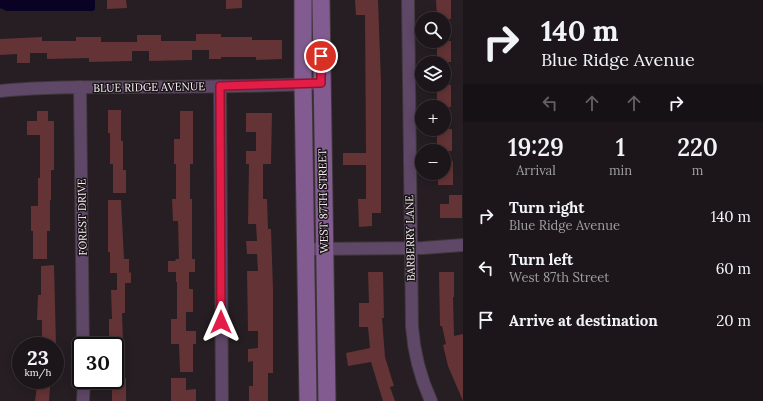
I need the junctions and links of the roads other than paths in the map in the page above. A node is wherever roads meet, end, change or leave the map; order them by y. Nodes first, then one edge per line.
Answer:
1 (303, 0) edge
2 (321, 0) edge
3 (408, 0) edge
4 (321, 83) junction
5 (303, 84) junction
6 (220, 86) junction
7 (80, 87) junction
8 (0, 91) edge
9 (463, 246) edge
10 (324, 248) junction
11 (410, 248) junction
12 (306, 249) junction
13 (83, 337) edge
14 (84, 389) edge
15 (83, 401) edge
16 (222, 401) edge
17 (308, 401) edge
18 (327, 401) edge
19 (431, 401) edge

1 - 5 main road, WEST 87TH STREET
2 - 4 main road, WEST 87TH STREET
3 - 11 street, BARBERRY LANE
4 - 5 street, BLUE RIDGE AVENUE
4 - 10 main road, WEST 87TH STREET
5 - 6 street, BLUE RIDGE AVENUE
5 - 12 main road, WEST 87TH STREET
6 - 7 street, BLUE RIDGE AVENUE
6 - 16 street
7 - 8 street, BLUE RIDGE AVENUE
7 - 13 street, FOREST DRIVE
9 - 11 street
10 - 11 street
10 - 12 street
10 - 18 main road, WEST 87TH STREET
11 - 19 street, BARBERRY LANE
12 - 17 main road, WEST 87TH STREET
14 - 15 street

